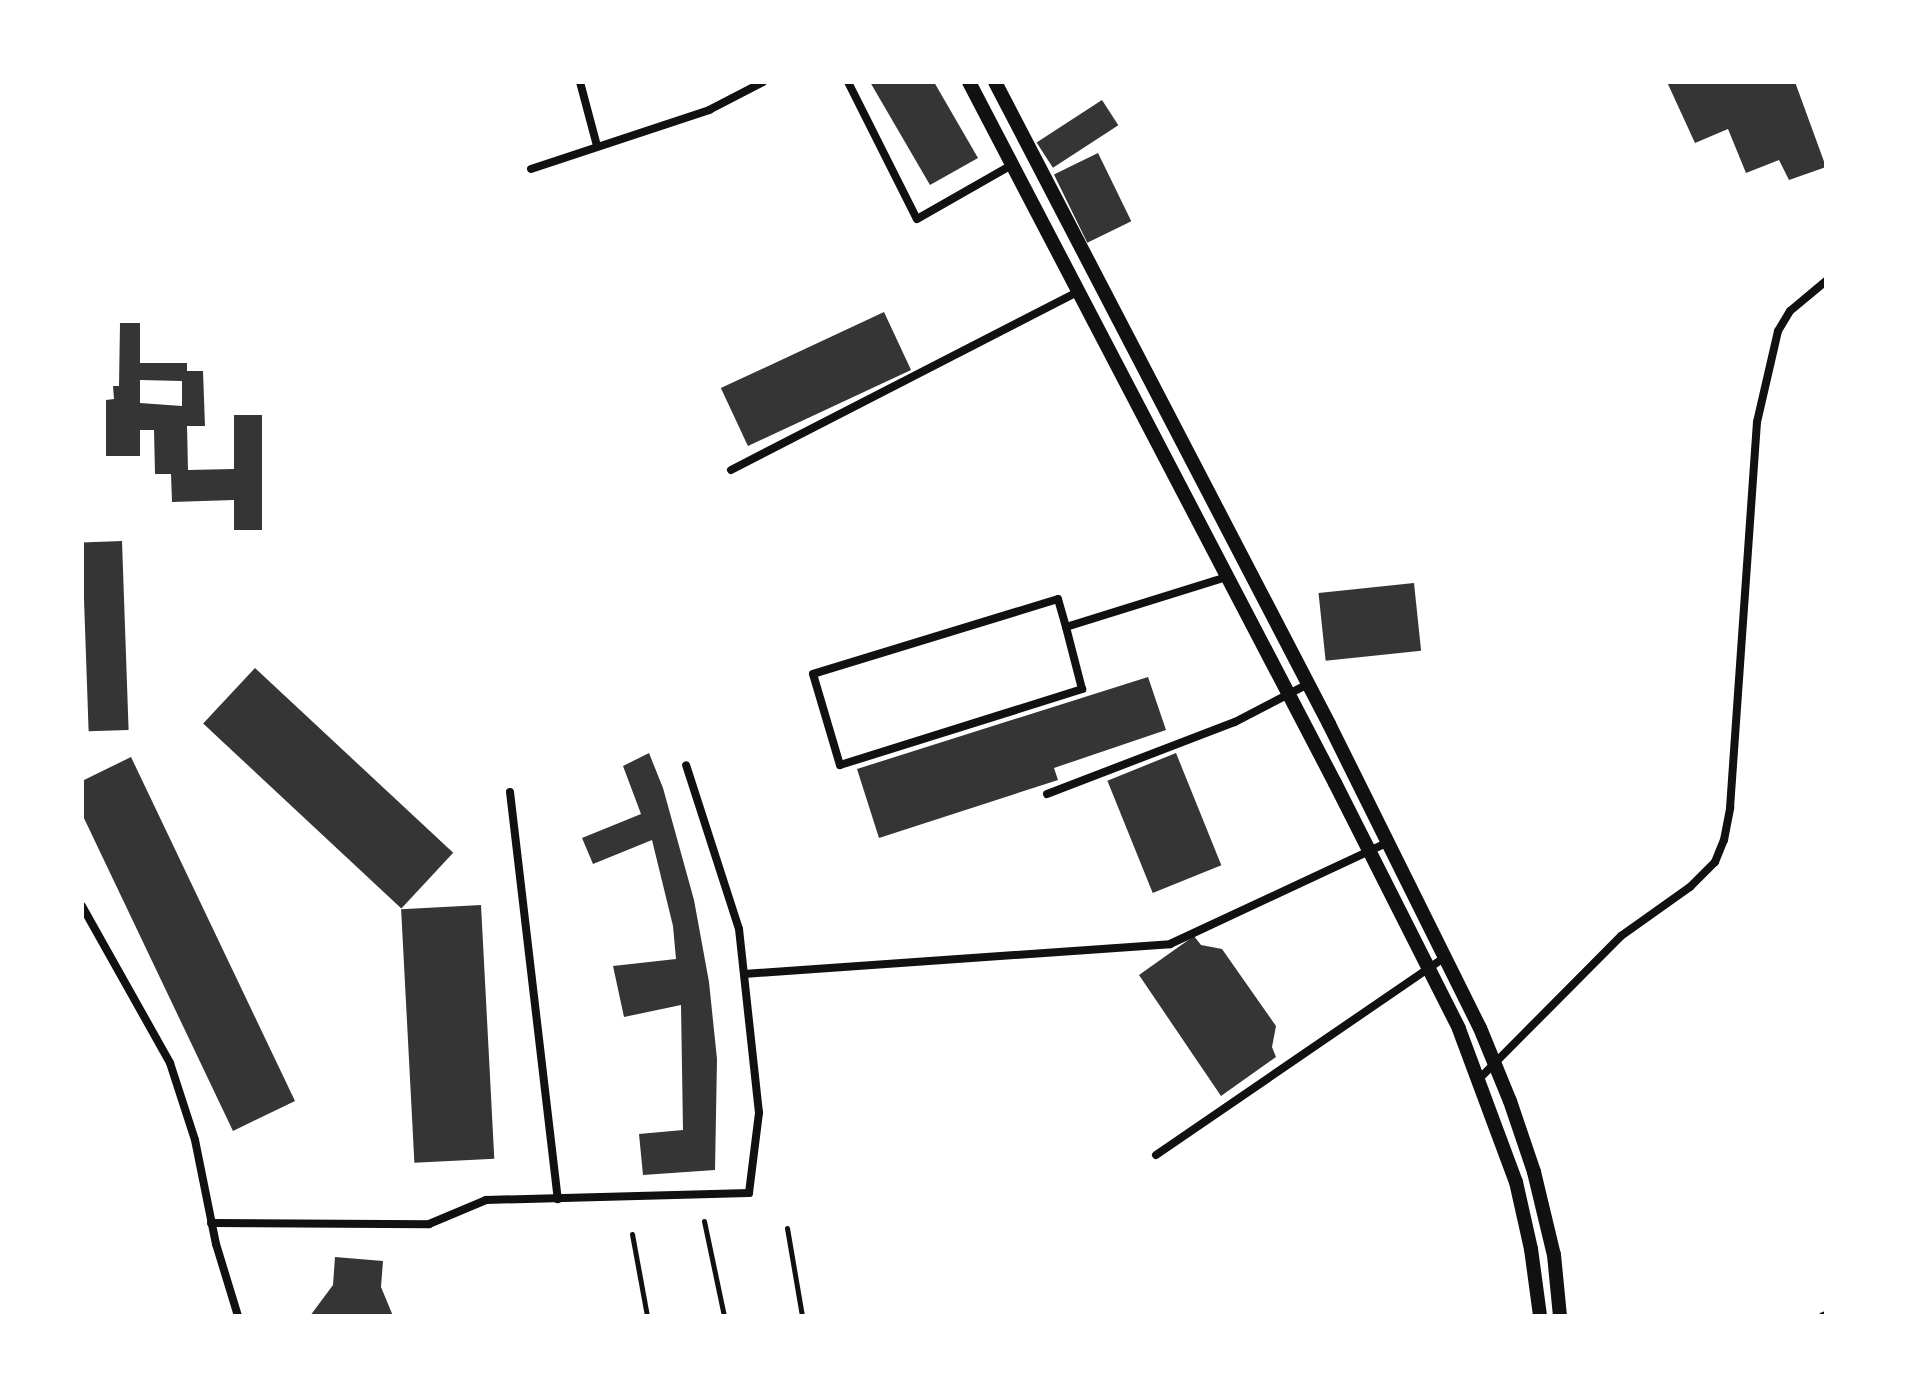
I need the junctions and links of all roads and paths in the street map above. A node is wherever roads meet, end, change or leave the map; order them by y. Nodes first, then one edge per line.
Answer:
1 (580, 82) edge
2 (763, 82) edge
3 (848, 82) edge
4 (969, 82) edge
5 (995, 82) edge
6 (597, 146) junction
7 (1010, 166) junction
8 (531, 169) dead end
9 (1826, 281) edge
10 (1077, 292) junction
11 (731, 470) dead end
12 (1227, 577) junction
13 (1066, 627) junction
14 (1308, 684) junction
15 (1289, 694) junction
16 (686, 765) dead end
17 (510, 792) dead end
18 (1047, 794) dead end
19 (1389, 842) junction
20 (1370, 850) junction
21 (82, 906) edge
22 (1446, 956) junction
23 (1430, 967) junction
24 (744, 974) junction
25 (1495, 1061) junction
26 (1480, 1078) junction
27 (1156, 1155) dead end
28 (558, 1199) junction
29 (704, 1221) dead end
30 (211, 1223) junction
31 (787, 1228) dead end
32 (632, 1234) dead end
33 (238, 1316) edge
34 (647, 1316) edge
35 (724, 1316) edge
36 (802, 1316) edge
37 (1540, 1316) edge
38 (1560, 1316) edge

1 - 6 street
2 - 6 street
3 - 7 street
4 - 7 main road
5 - 14 main road
6 - 8 street
7 - 10 main road
9 - 25 street
10 - 11 street
10 - 12 main road
12 - 13 street
12 - 15 main road
13 - 13 street
14 - 15 street
14 - 19 main road
15 - 18 street
15 - 20 main road
16 - 24 street
17 - 28 street
19 - 20 street
19 - 22 main road
20 - 23 main road
20 - 24 street
21 - 30 street
22 - 23 street
22 - 25 main road
23 - 26 main road
23 - 27 street
24 - 28 street
25 - 26 street
25 - 38 main road
26 - 37 main road
28 - 30 street
29 - 35 lane
30 - 33 street
31 - 36 lane
32 - 34 lane

